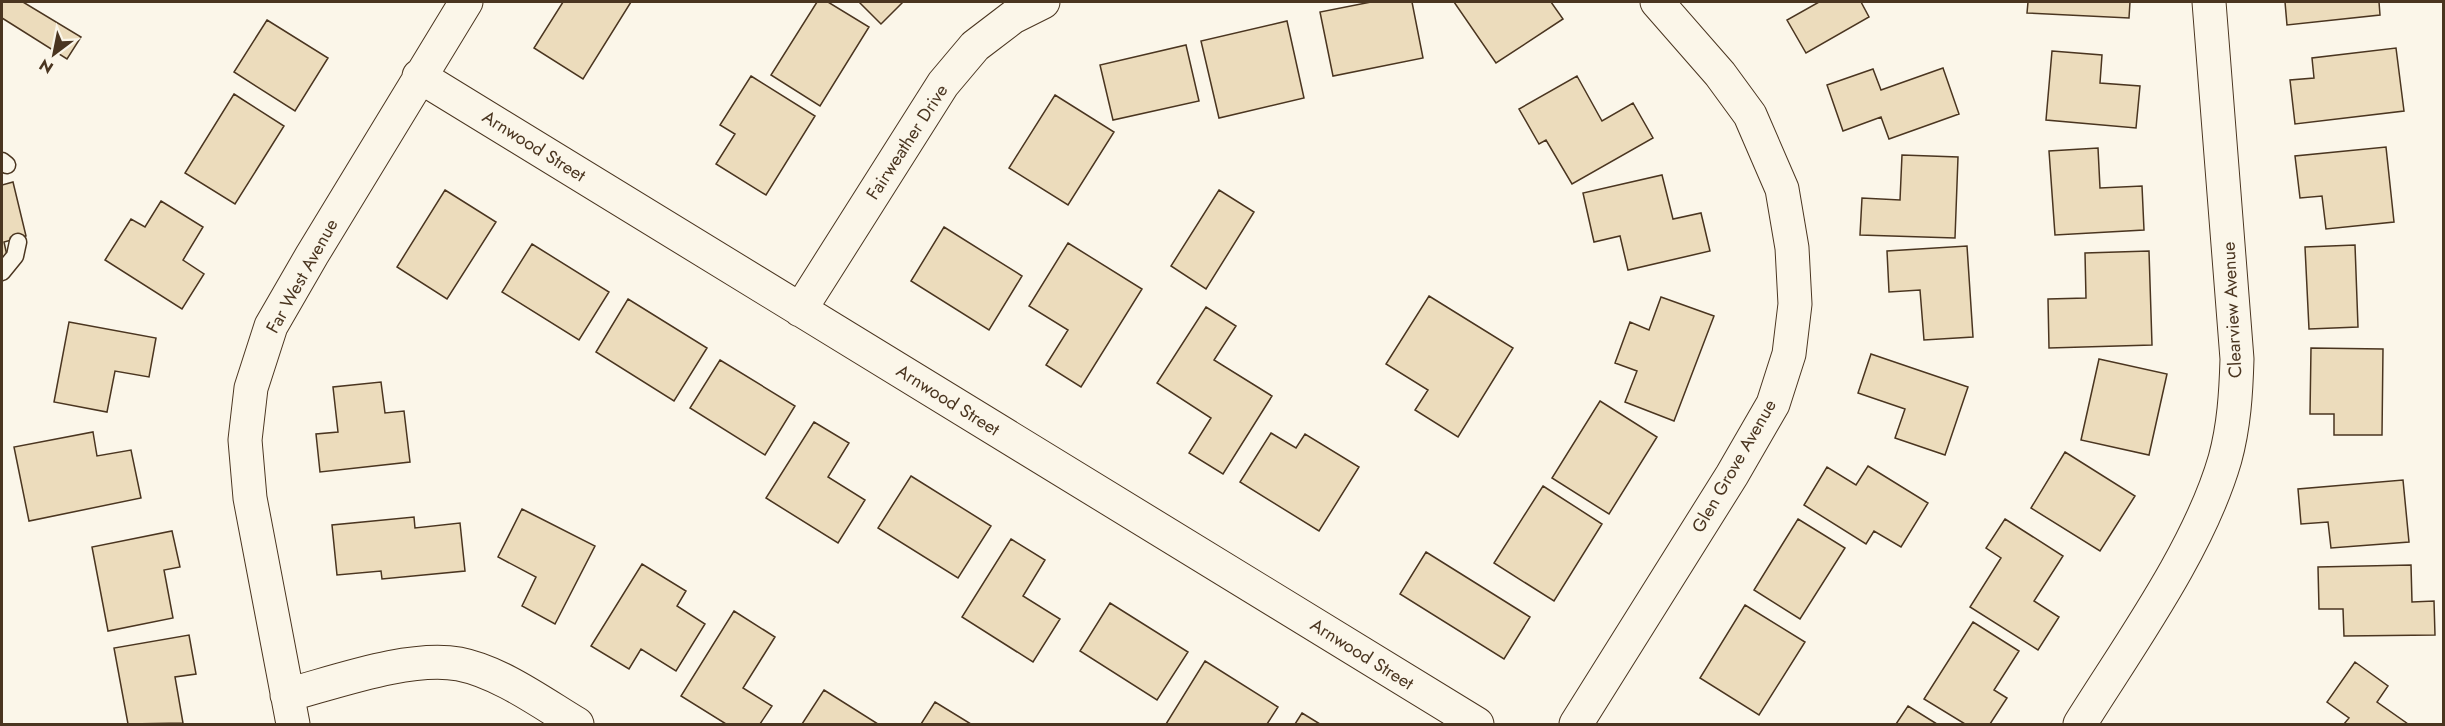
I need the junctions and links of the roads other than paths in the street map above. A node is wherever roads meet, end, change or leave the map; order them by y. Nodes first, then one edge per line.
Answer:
1 (466, 2) edge
2 (1043, 2) edge
3 (1657, 2) edge
4 (2209, 2) edge
5 (419, 76) junction
6 (18, 242) dead end
7 (2, 272) edge
8 (800, 310) junction
9 (290, 710) edge
10 (577, 724) edge
11 (1477, 724) edge
12 (1576, 724) edge
13 (2080, 724) edge

1 - 5 street, Far West Avenue
2 - 8 street, Fairweather Drive
3 - 12 street, Glen Grove Avenue
4 - 13 street, Clearview Avenue
5 - 8 street, Arnwood Street
5 - 9 street, Far West Avenue
6 - 7 lane
8 - 11 street, Arnwood Street
9 - 10 street

